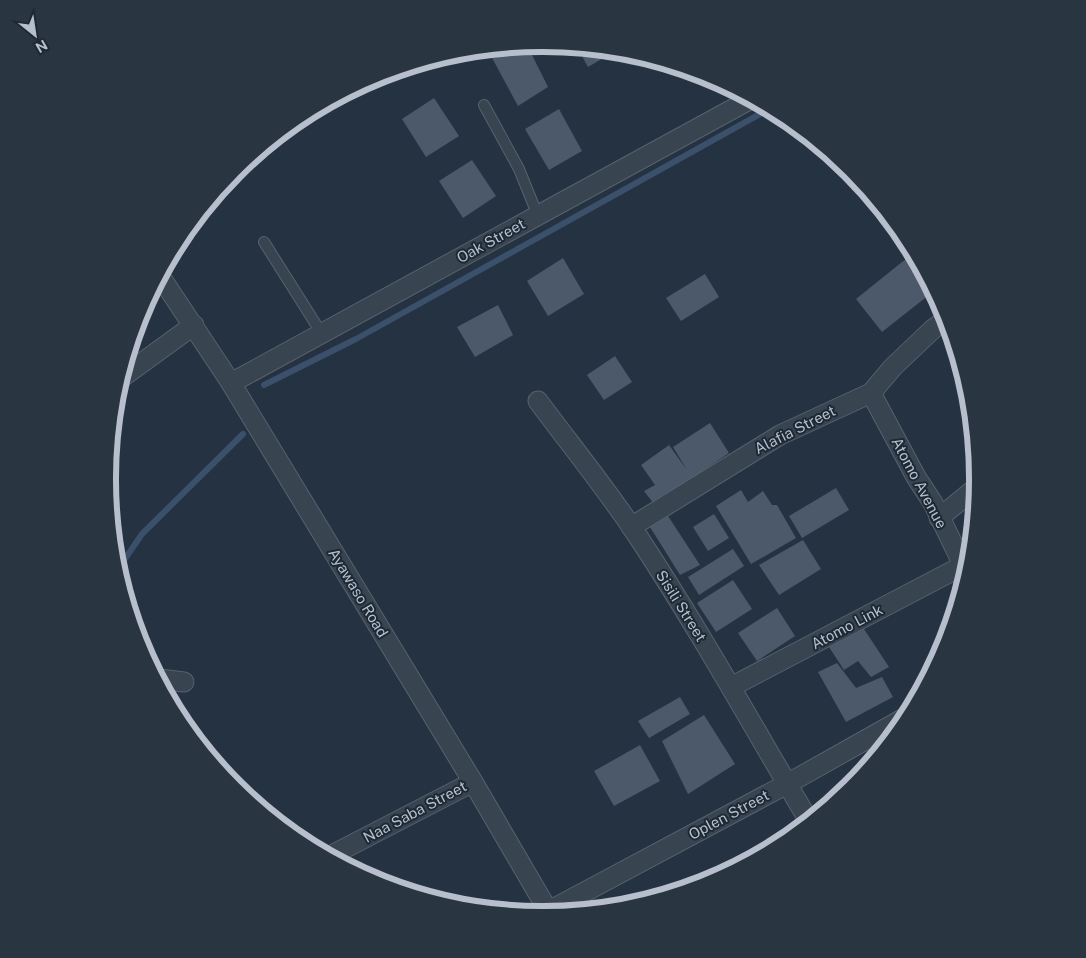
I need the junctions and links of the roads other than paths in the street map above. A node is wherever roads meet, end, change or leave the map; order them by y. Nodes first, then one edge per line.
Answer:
1 (744, 103) edge
2 (484, 105) dead end
3 (538, 216) junction
4 (264, 242) dead end
5 (164, 282) edge
6 (940, 324) edge
7 (194, 325) junction
8 (322, 334) junction
9 (131, 371) edge
10 (231, 383) junction
11 (871, 393) junction
12 (538, 401) dead end
13 (969, 494) edge
14 (940, 518) junction
15 (631, 527) junction
16 (961, 562) edge
17 (958, 573) edge
18 (167, 680) edge
19 (184, 682) dead end
20 (731, 687) junction
21 (891, 726) edge
22 (473, 782) junction
23 (788, 784) junction
24 (806, 815) edge
25 (337, 852) edge
26 (561, 905) edge
27 (545, 906) edge

1 - 3 street, Oak Street
2 - 3 lane
3 - 8 street, Oak Street
4 - 8 lane
5 - 7 street, Ayawaso Road
6 - 11 street, Alafia Street
7 - 9 street
7 - 10 street, Ayawaso Road
8 - 10 street, Oak Street
10 - 22 street, Ayawaso Road
11 - 14 street, Atomo Avenue
11 - 15 street, Alafia Street
12 - 15 street, Sisili Street
13 - 14 street
14 - 16 street, Atomo Avenue
15 - 20 street, Sisili Street
17 - 20 street, Atomo Link
18 - 19 street
20 - 23 street, Sisili Street
21 - 23 street, Oplen Street
22 - 25 street, Naa Saba Street
22 - 27 street, Ayawaso Road
23 - 24 street, Sisili Street
23 - 26 street, Oplen Street

